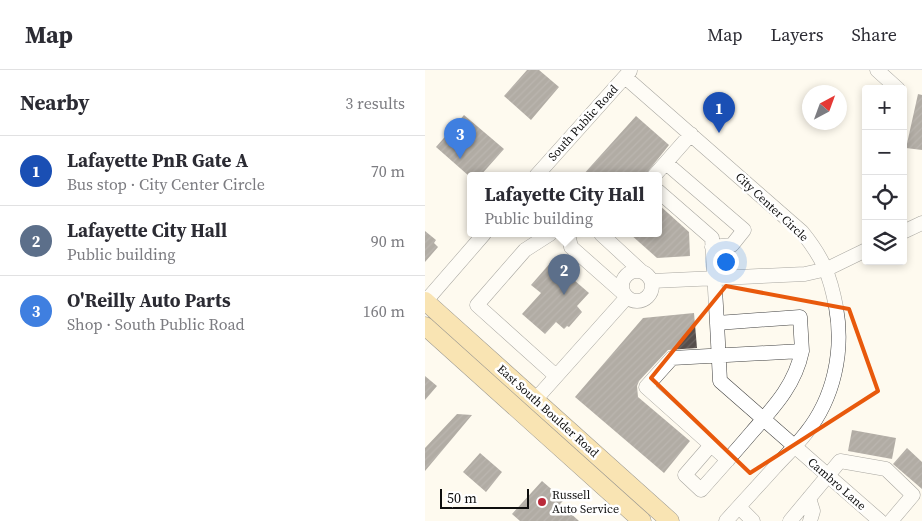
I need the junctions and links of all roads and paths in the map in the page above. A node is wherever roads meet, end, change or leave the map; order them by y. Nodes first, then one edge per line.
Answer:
1 (877, 70) edge
2 (628, 73) edge
3 (894, 85) edge
4 (691, 134) junction
5 (666, 163) junction
6 (540, 172) edge
7 (658, 172) edge
8 (662, 194) edge
9 (922, 223) edge
10 (907, 230) edge
11 (481, 237) edge
12 (546, 237) edge
13 (569, 237) edge
14 (604, 237) edge
15 (712, 247) junction
16 (862, 252) edge
17 (827, 269) junction
18 (641, 271) junction
19 (714, 279) junction
20 (652, 281) junction
21 (625, 295) junction
22 (425, 302) edge
23 (717, 322) junction
24 (425, 326) edge
25 (802, 351) junction
26 (719, 356) junction
27 (556, 376) junction
28 (535, 400) junction
29 (763, 419) junction
30 (711, 445) junction
31 (794, 446) junction
32 (728, 460) junction
33 (827, 475) junction
34 (809, 498) junction
35 (739, 507) junction
36 (642, 521) edge
37 (670, 521) edge
38 (726, 521) edge
39 (753, 521) edge
40 (791, 521) edge
41 (810, 521) edge
42 (880, 521) edge
43 (891, 521) edge

1 - 3 street
2 - 4 street, City Center Circle
2 - 6 street, South Public Road
4 - 5 street
4 - 17 street, City Center Circle
5 - 7 street
5 - 15 street
8 - 15 street
9 - 10 street
11 - 22 street
12 - 27 street
13 - 21 street
14 - 18 street
15 - 19 street, Cambro Lane
16 - 17 street
17 - 19 street
17 - 31 street, City Center Circle
18 - 20 street
18 - 21 street
19 - 20 street
19 - 23 street, Cambro Lane
20 - 21 street
21 - 27 street
22 - 28 main road, East South Boulder Road
23 - 25 street
23 - 26 street, Cambro Lane
24 - 36 main road, East South Boulder Road
25 - 26 street
25 - 29 street
26 - 29 street, Cambro Lane
26 - 30 street
27 - 28 street
28 - 37 main road, East South Boulder Road
29 - 31 street, Cambro Lane
29 - 32 street
30 - 32 street
30 - 32 street
31 - 33 street, Cambro Lane
31 - 35 street, City Center Circle
33 - 34 street
33 - 42 street, Cambro Lane
33 - 43 street
34 - 40 street
34 - 41 street
35 - 38 street, City Center Circle
35 - 39 street

